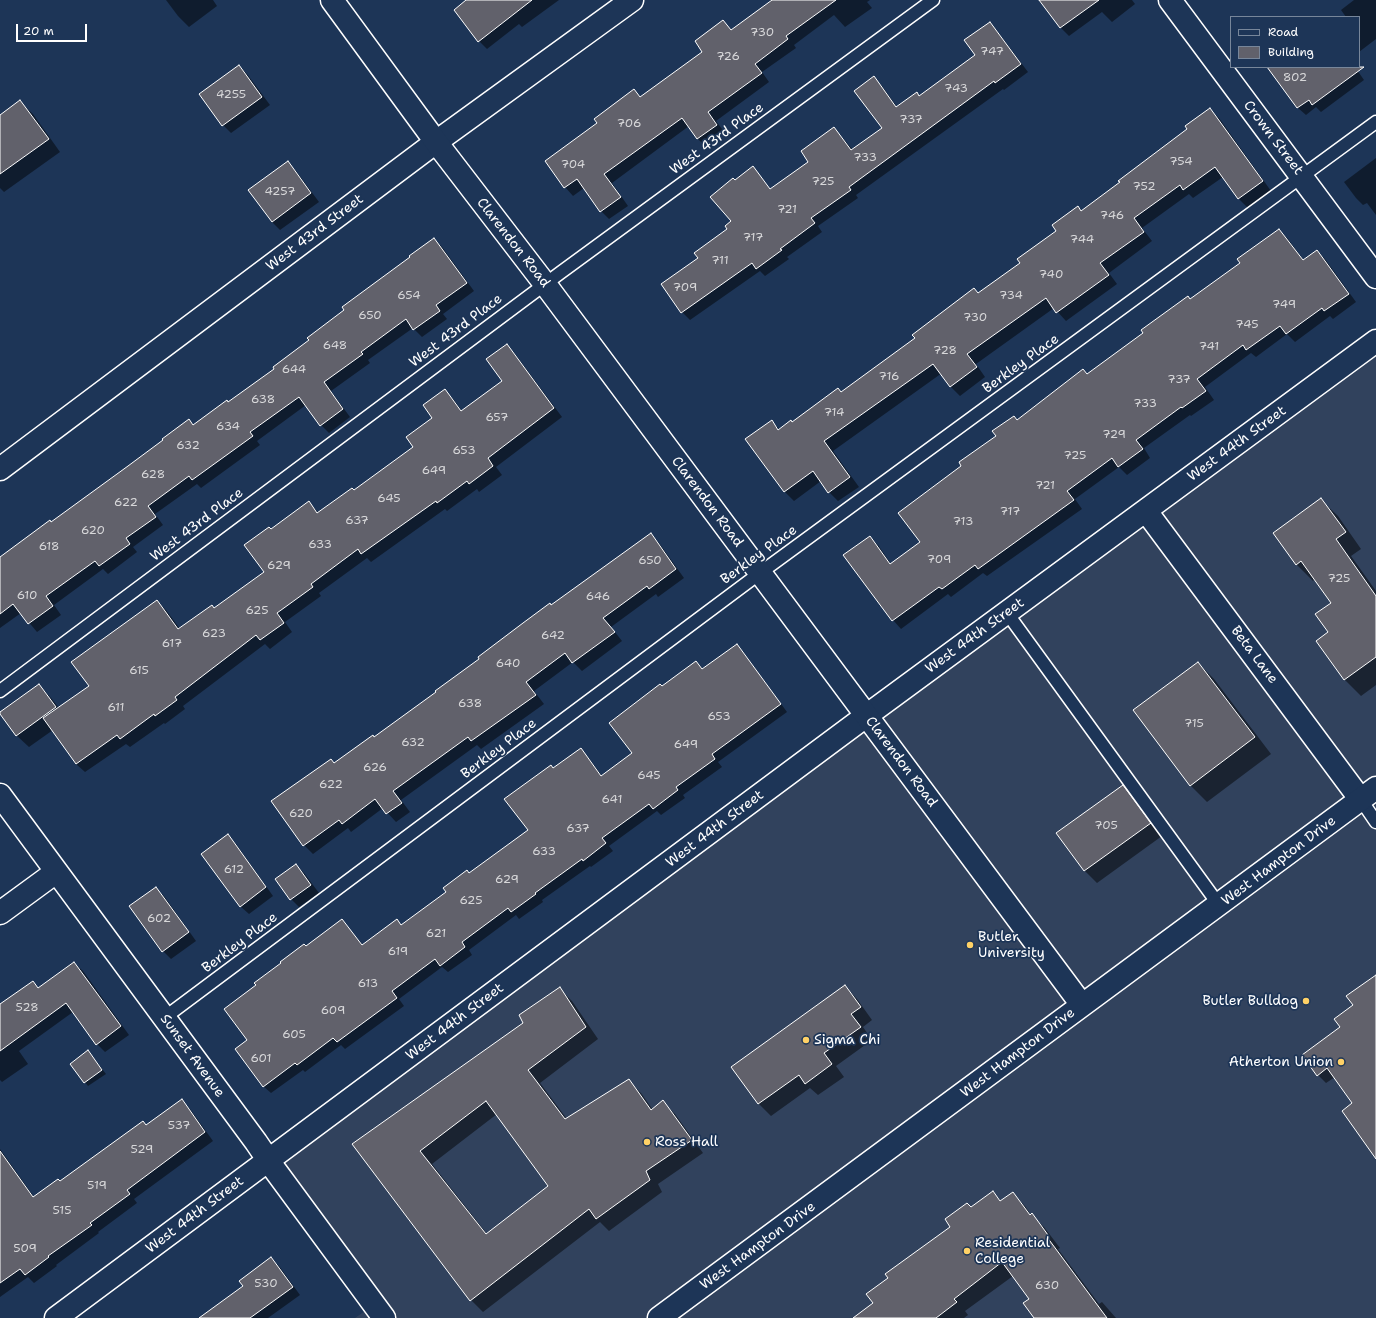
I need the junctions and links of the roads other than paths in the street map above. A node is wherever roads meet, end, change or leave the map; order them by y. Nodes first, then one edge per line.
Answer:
1 (332, 0) edge
2 (632, 0) edge
3 (933, 0) edge
4 (1170, 0) edge
5 (1376, 122) edge
6 (436, 142) junction
7 (1302, 177) junction
8 (1376, 277) edge
9 (545, 284) junction
10 (1376, 341) edge
11 (0, 469) edge
12 (1146, 511) junction
13 (760, 573) junction
14 (1007, 613) junction
15 (0, 691) edge
16 (866, 716) junction
17 (1368, 794) edge
18 (0, 795) edge
19 (1376, 822) edge
20 (56, 872) junction
21 (1220, 905) junction
22 (0, 913) edge
23 (1082, 1005) junction
24 (164, 1018) junction
25 (268, 1160) junction
26 (56, 1318) edge
27 (384, 1318) edge
28 (660, 1318) edge

1 - 6 street, Clarendon Road
2 - 6 street, West 43rd Street
3 - 9 lane, West 43rd Place
4 - 7 street, Crown Street
5 - 7 lane, Berkley Place
6 - 9 street, Clarendon Road
6 - 11 street, West 43rd Street
7 - 8 street, Crown Street
7 - 13 lane, Berkley Place
9 - 13 street, Clarendon Road
9 - 15 lane, West 43rd Place
10 - 12 street, West 44th Street
12 - 14 street, West 44th Street
12 - 17 street, Beta Lane
13 - 16 street, Clarendon Road
13 - 24 lane, Berkley Place
14 - 16 street, West 44th Street
14 - 21 lane
16 - 23 street, Clarendon Road
16 - 25 street, West 44th Street
17 - 19 lane
17 - 21 street, West Hampton Drive
18 - 20 street, Sunset Avenue
20 - 22 street
20 - 24 street, Sunset Avenue
21 - 23 street, West Hampton Drive
23 - 28 street, West Hampton Drive
24 - 25 street, Sunset Avenue
25 - 26 street, West 44th Street
25 - 27 street, Sunset Avenue

